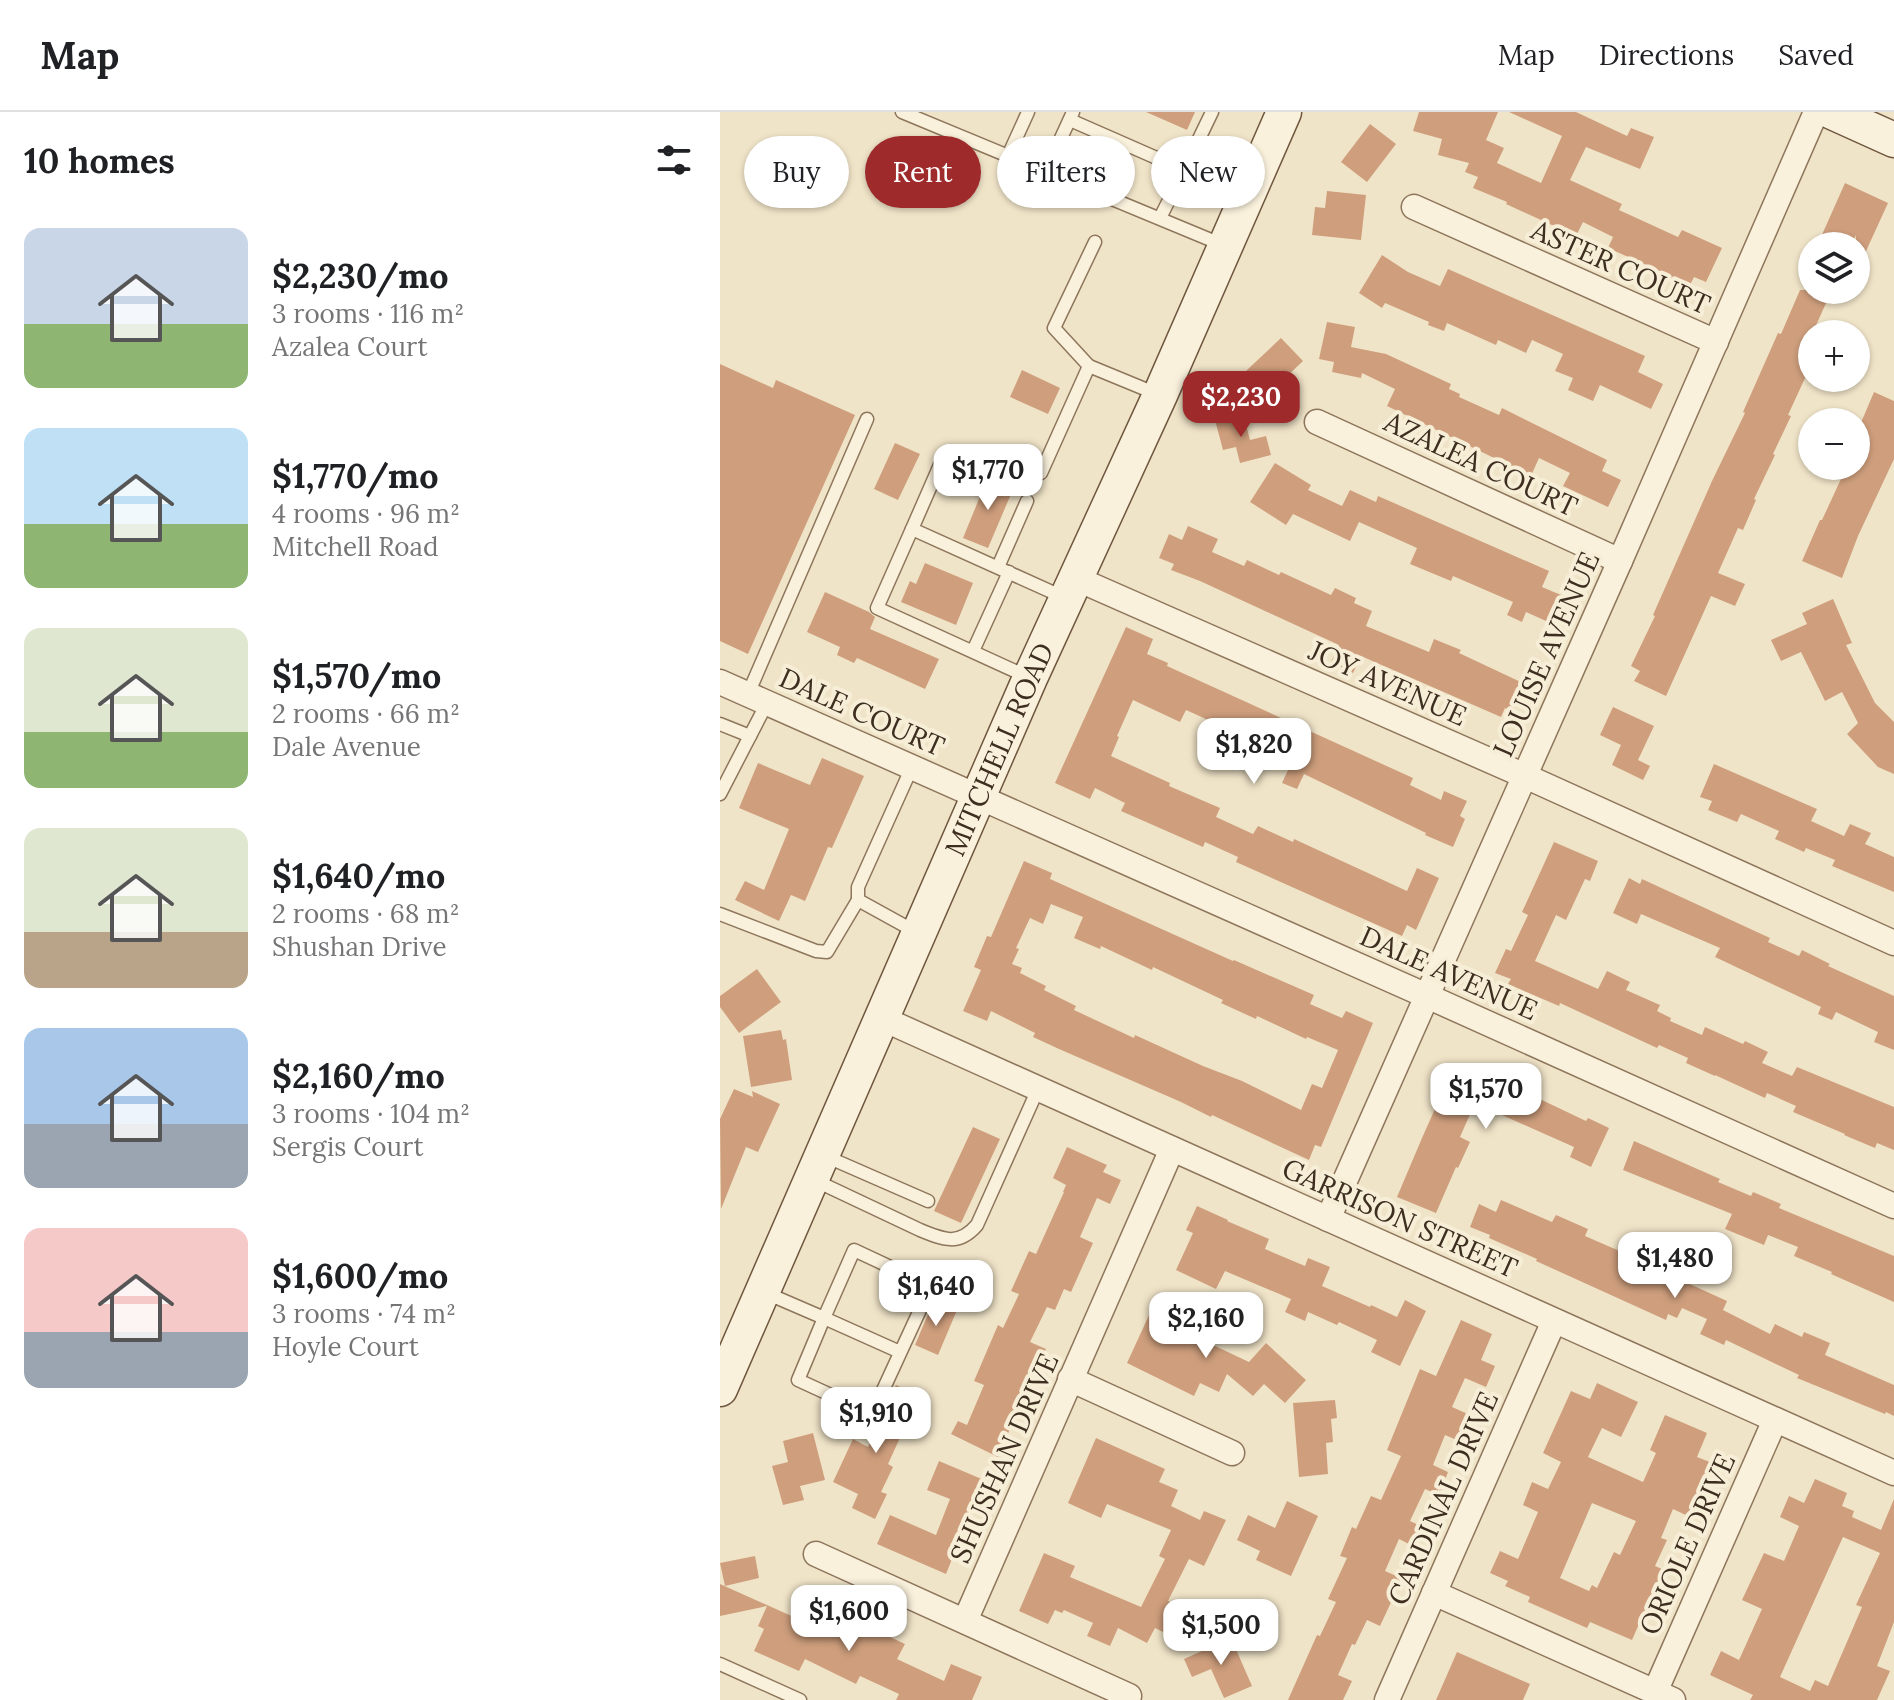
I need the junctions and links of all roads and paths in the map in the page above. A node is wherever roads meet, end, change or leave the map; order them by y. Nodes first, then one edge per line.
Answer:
1 (902, 112) edge
2 (1028, 112) edge
3 (1212, 112) edge
4 (1284, 112) edge
5 (1816, 112) edge
6 (1832, 112) edge
7 (1072, 116) edge
8 (1017, 136) edge
9 (1063, 136) edge
10 (1200, 136) edge
11 (1894, 140) edge
12 (997, 151) edge
13 (1151, 154) edge
14 (1414, 207) dead end
15 (1135, 208) edge
16 (1165, 208) edge
17 (1160, 218) junction
18 (1095, 242) dead end
19 (1226, 246) junction
20 (1716, 342) junction
21 (1089, 366) junction
22 (1160, 395) junction
23 (867, 419) dead end
24 (1317, 422) dead end
25 (940, 465) dead end
26 (1041, 473) dead end
27 (1027, 501) dead end
28 (912, 529) junction
29 (1620, 561) junction
30 (1003, 570) junction
31 (1071, 588) junction
32 (973, 651) junction
33 (1030, 678) junction
34 (720, 682) edge
35 (757, 698) junction
36 (720, 724) edge
37 (750, 736) junction
38 (912, 767) junction
39 (1525, 776) junction
40 (720, 794) edge
41 (979, 797) junction
42 (858, 900) junction
43 (720, 914) edge
44 (919, 934) junction
45 (1894, 943) edge
46 (1427, 996) junction
47 (881, 1018) junction
48 (1038, 1089) junction
49 (1172, 1149) junction
50 (817, 1167) junction
51 (928, 1201) dead end
52 (1894, 1206) edge
53 (1328, 1219) junction
54 (763, 1291) junction
55 (824, 1318) junction
56 (1554, 1321) junction
57 (900, 1352) junction
58 (1070, 1379) junction
59 (720, 1389) edge
60 (1775, 1420) junction
61 (1232, 1453) dead end
62 (1894, 1473) edge
63 (816, 1554) dead end
64 (1434, 1593) junction
65 (965, 1621) junction
66 (720, 1664) edge
67 (1664, 1696) edge
68 (800, 1700) edge
69 (1127, 1700) edge
70 (1387, 1700) edge

1 - 12 lane
2 - 8 lane
3 - 10 lane
4 - 19 main road, MITCHELL ROAD
5 - 20 street, LOUISE AVENUE
6 - 11 main road
7 - 9 lane
7 - 13 lane
14 - 20 street, ASTER COURT
15 - 17 lane
16 - 17 lane
17 - 19 lane
18 - 21 lane
19 - 22 main road, MITCHELL ROAD
20 - 29 street, LOUISE AVENUE
21 - 22 lane
21 - 26 lane
22 - 31 main road, MITCHELL ROAD
23 - 35 lane
24 - 29 street, AZALEA COURT
25 - 28 lane
27 - 30 lane
28 - 30 lane
28 - 32 lane
29 - 39 street, LOUISE AVENUE
30 - 31 lane
30 - 32 lane
31 - 33 main road, MITCHELL ROAD
31 - 39 street, JOY AVENUE
32 - 33 lane
33 - 41 main road, MITCHELL ROAD
34 - 35 street, DALE COURT
35 - 37 lane
35 - 38 street, DALE COURT
36 - 37 lane
37 - 40 lane
38 - 41 street, DALE COURT
38 - 42 lane
39 - 45 street, JOY AVENUE
39 - 46 street, LOUISE AVENUE
41 - 44 main road, MITCHELL ROAD
41 - 46 street, DALE AVENUE
42 - 43 lane
42 - 44 lane
44 - 47 main road, MITCHELL ROAD
46 - 52 street, DALE AVENUE
46 - 53 street, LOUISE AVENUE
47 - 48 street, GARRISON STREET
47 - 50 main road, MITCHELL ROAD
48 - 49 street, GARRISON STREET
48 - 50 lane
49 - 53 street, GARRISON STREET
49 - 58 street, SHUSHAN DRIVE
50 - 51 lane
50 - 54 main road, MITCHELL ROAD
53 - 56 street, GARRISON STREET
54 - 55 lane
54 - 59 main road, MITCHELL ROAD
55 - 57 lane
55 - 57 lane
55 - 57 lane
56 - 60 street, GARRISON STREET
56 - 64 street, CARDINAL DRIVE
58 - 61 street
58 - 65 street, SHUSHAN DRIVE
60 - 62 street, GARRISON STREET
60 - 67 street, ORIOLE DRIVE
63 - 65 street
64 - 67 street
64 - 70 street, CARDINAL DRIVE
65 - 69 street
66 - 68 lane

